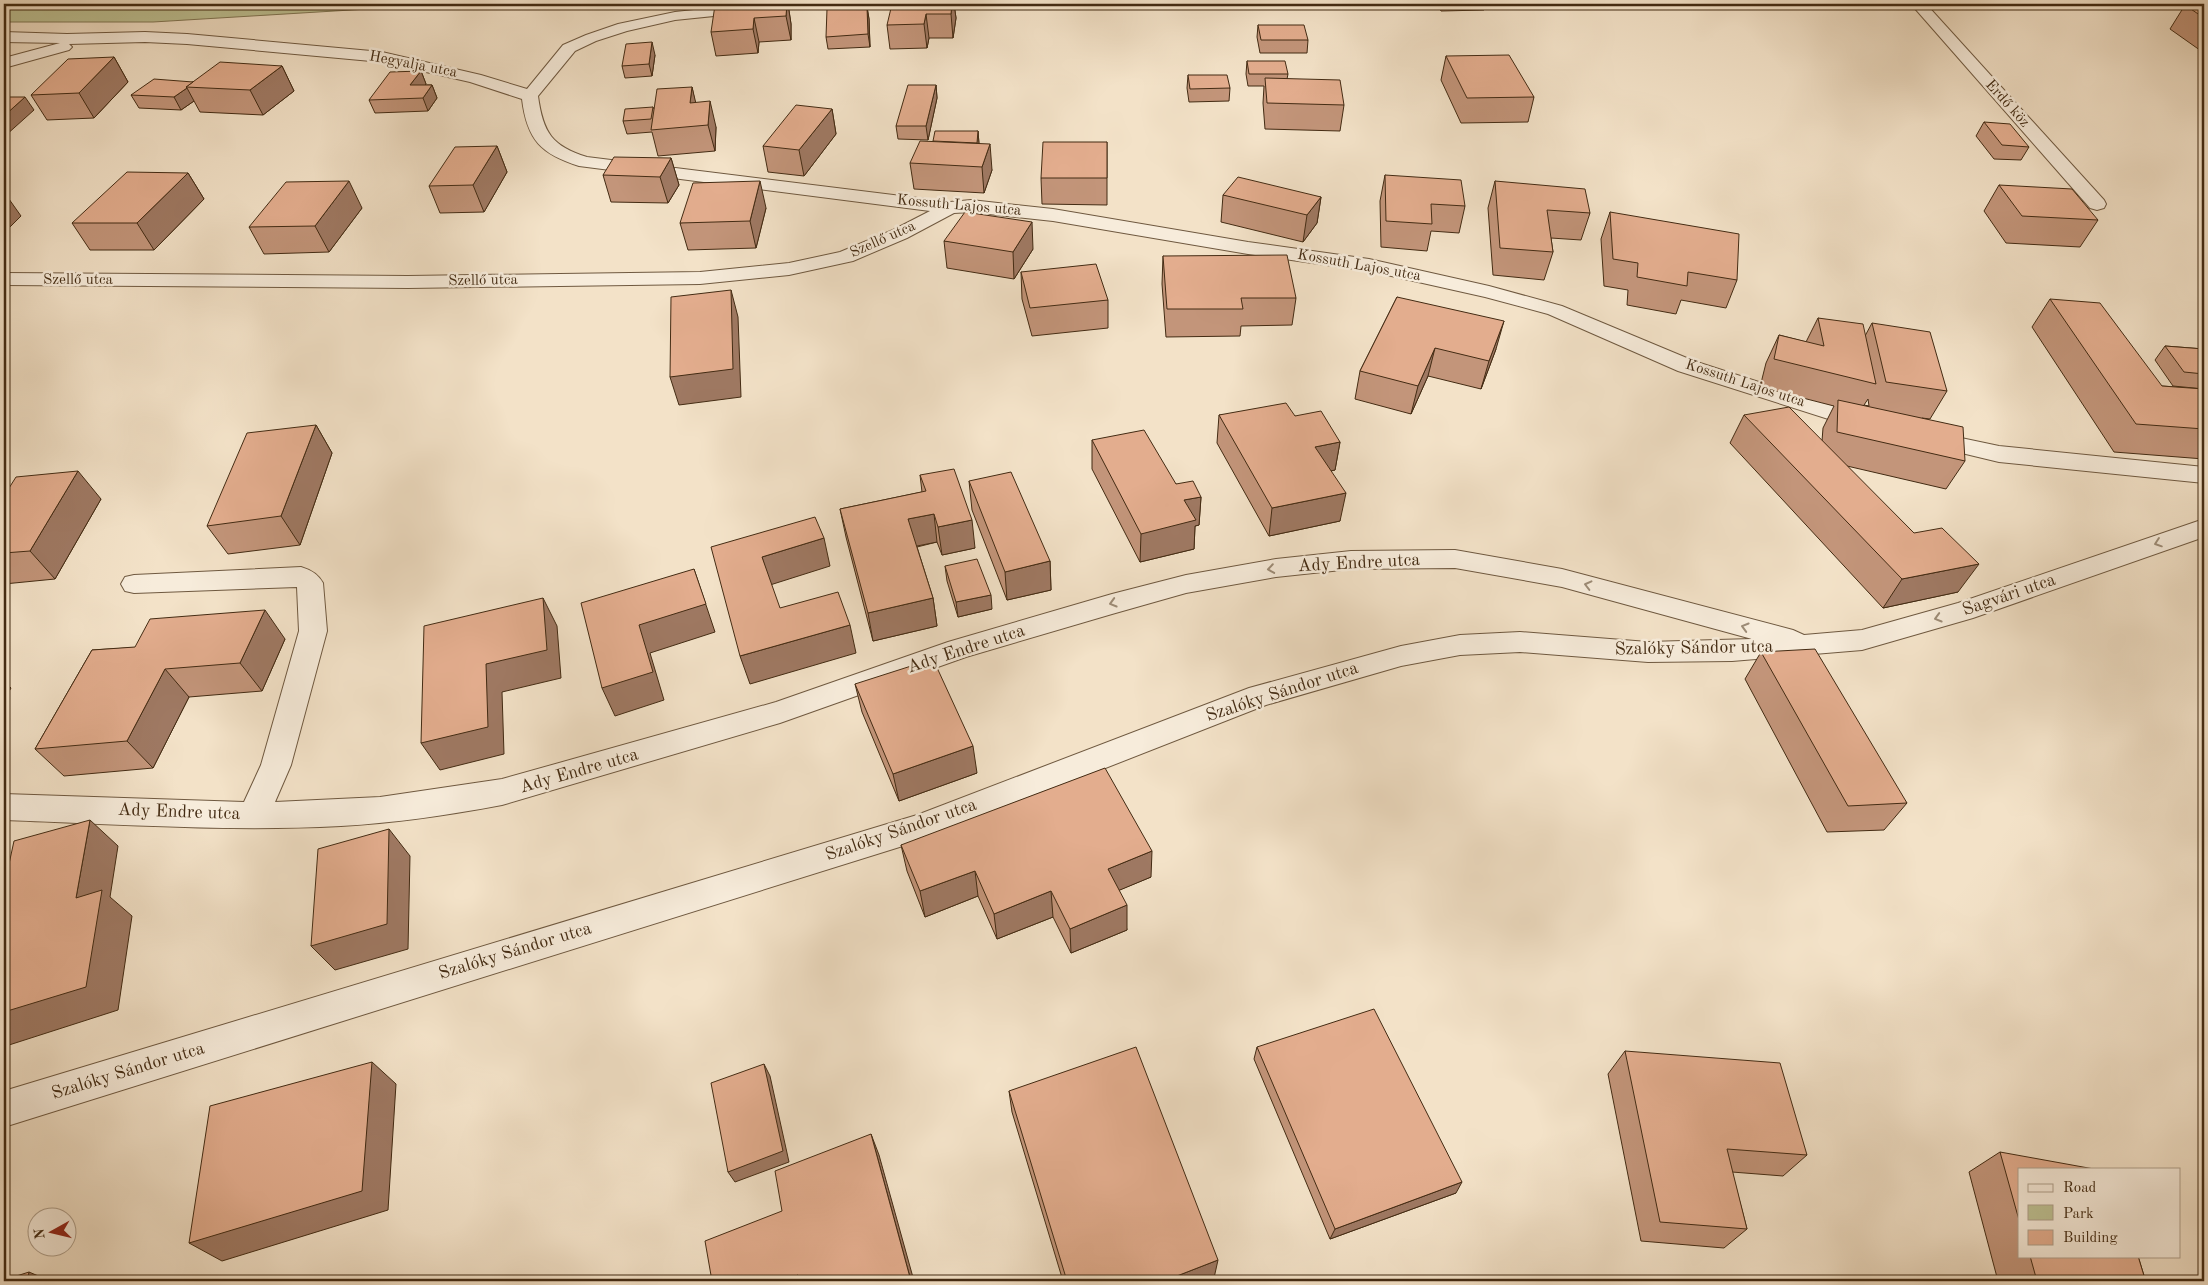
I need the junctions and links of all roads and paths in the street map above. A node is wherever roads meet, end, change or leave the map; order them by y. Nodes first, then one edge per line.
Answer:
1 (792, 4) edge
2 (1918, 4) edge
3 (2191, 4) edge
4 (2204, 8) edge
5 (4, 37) edge
6 (102, 39) junction
7 (4, 63) edge
8 (530, 96) junction
9 (2097, 204) dead end
10 (950, 208) junction
11 (4, 279) edge
12 (2204, 476) edge
13 (2204, 528) edge
14 (134, 584) dead end
15 (1809, 645) junction
16 (4, 807) edge
17 (254, 815) junction
18 (4, 1109) edge

1 - 8 street
2 - 9 street, Erdő köz
3 - 4 street
5 - 6 street, Hegyalja utca
6 - 7 street
6 - 8 street, Hegyalja utca
8 - 10 street, Kossuth Lajos utca
10 - 11 street, Szellő utca
10 - 12 street, Kossuth Lajos utca
13 -> 15 street, Sagvári utca
14 - 17 street
15 -> 17 street, Ady Endre utca
15 - 18 street, Szalóky Sándor utca
16 - 17 street, Ady Endre utca

